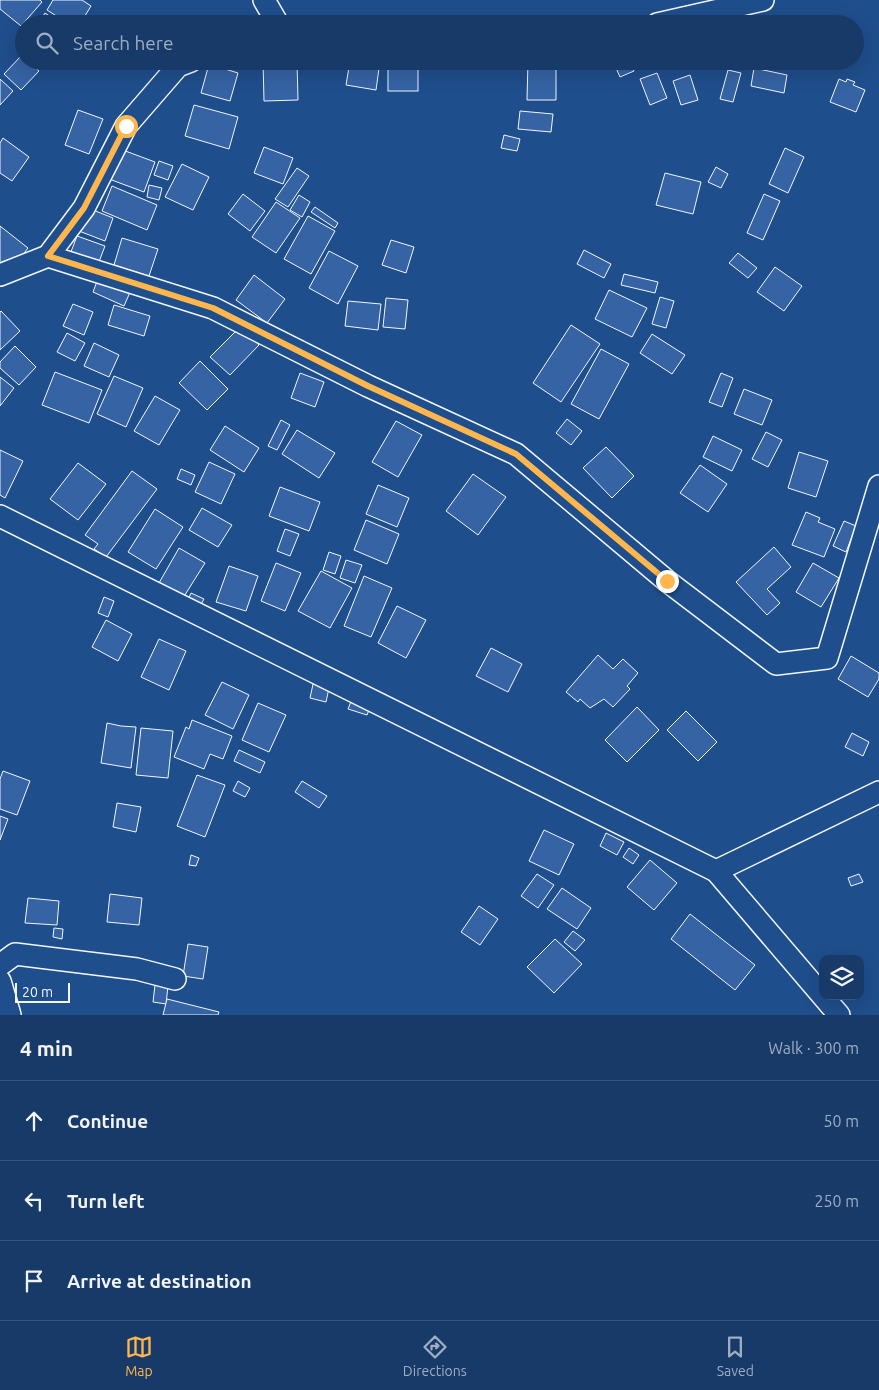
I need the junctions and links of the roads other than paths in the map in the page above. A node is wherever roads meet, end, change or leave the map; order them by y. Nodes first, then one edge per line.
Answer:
1 (264, 0) edge
2 (763, 0) edge
3 (273, 15) edge
4 (697, 15) edge
5 (175, 70) edge
6 (48, 256) junction
7 (0, 275) edge
8 (879, 486) edge
9 (0, 516) edge
10 (879, 792) edge
11 (716, 870) junction
12 (0, 965) edge
13 (175, 979) dead end
14 (0, 981) edge
15 (10, 1015) edge
16 (839, 1015) edge

1 - 3 street
2 - 4 street
5 - 6 street
6 - 7 street
6 - 8 street
9 - 11 street
10 - 11 street
11 - 16 street
12 - 13 street
14 - 15 street

